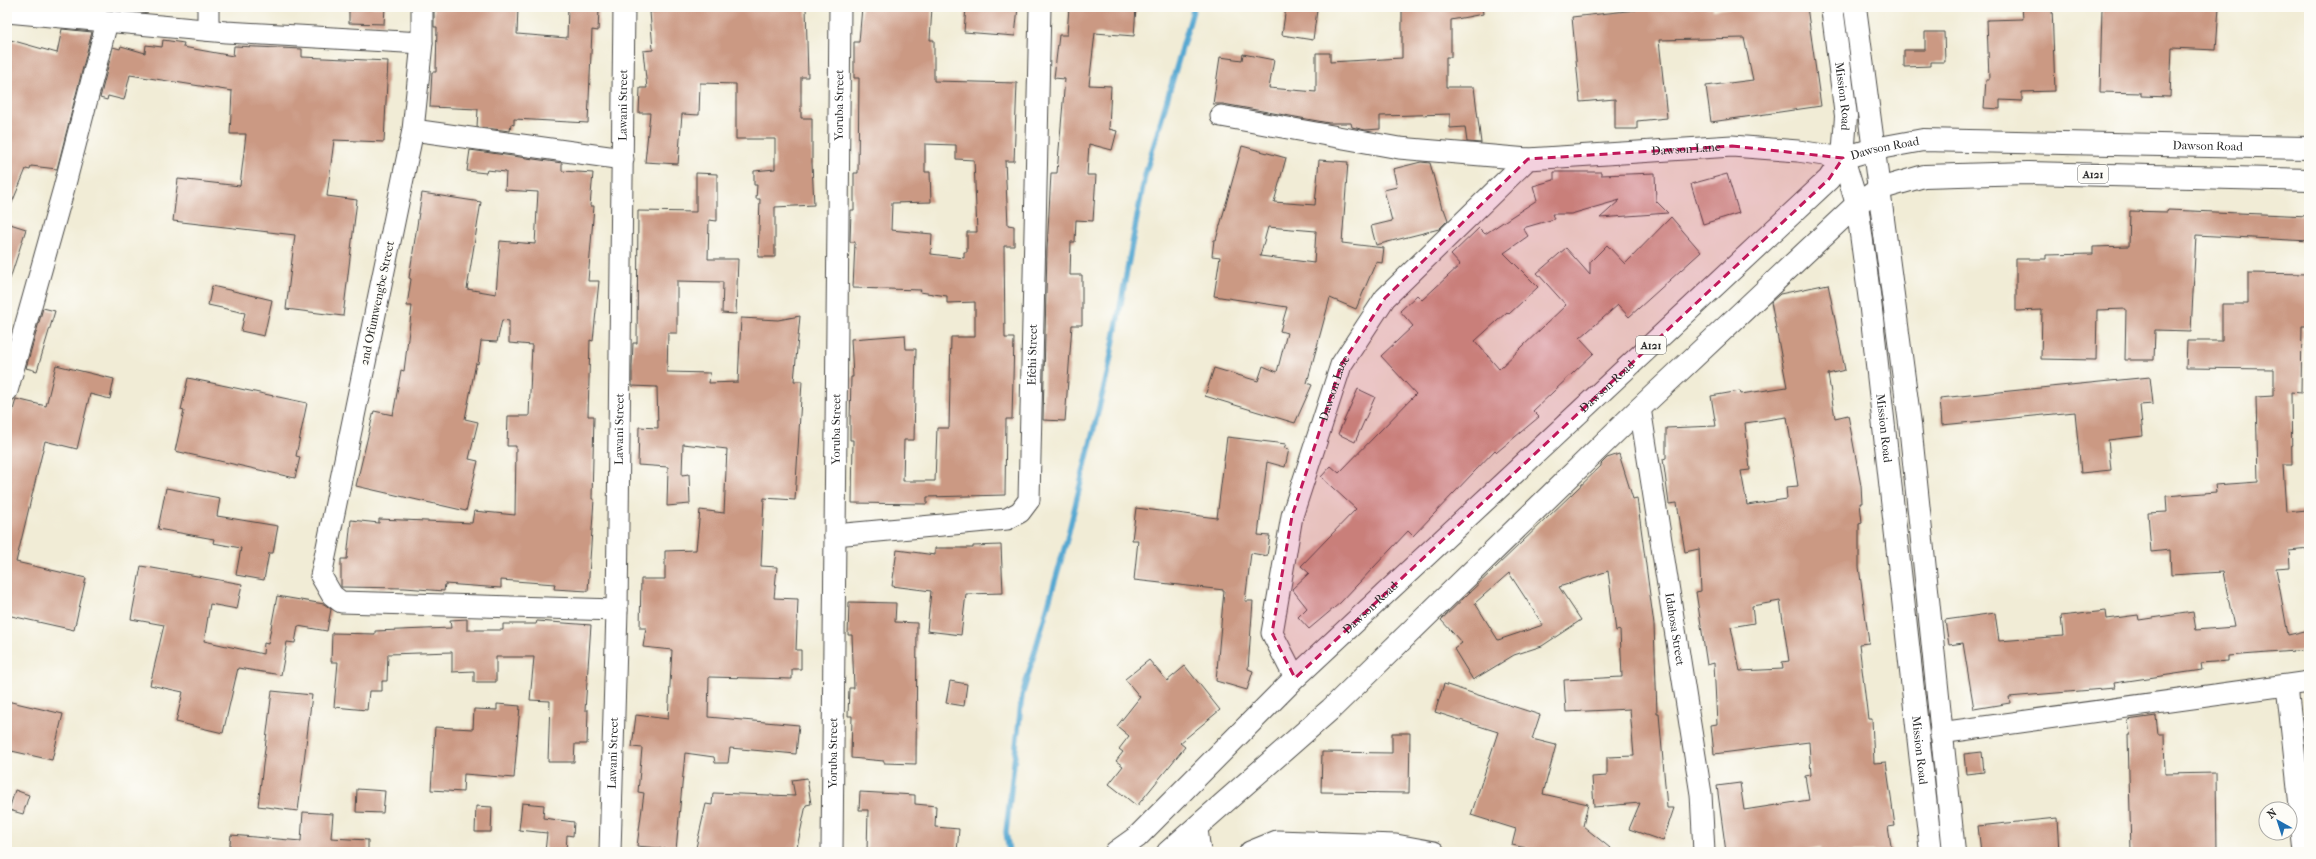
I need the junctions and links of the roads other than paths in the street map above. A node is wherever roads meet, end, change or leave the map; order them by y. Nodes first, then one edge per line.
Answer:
1 (208, 7) edge
2 (422, 7) edge
3 (624, 7) edge
4 (840, 7) edge
5 (1040, 7) edge
6 (1832, 7) edge
7 (1855, 7) edge
8 (13, 11) edge
9 (107, 22) junction
10 (208, 30) junction
11 (422, 43) junction
12 (1221, 116) dead end
13 (413, 130) junction
14 (2309, 148) edge
15 (1874, 149) junction
16 (1843, 158) junction
17 (623, 159) junction
18 (1528, 159) junction
19 (2309, 180) edge
20 (1879, 189) junction
21 (1857, 204) junction
22 (7, 390) edge
23 (1640, 408) junction
24 (835, 535) junction
25 (617, 610) junction
26 (1295, 678) junction
27 (2309, 682) edge
28 (2287, 686) junction
29 (1940, 733) junction
30 (1197, 828) junction
31 (610, 852) edge
32 (832, 852) edge
33 (1116, 852) edge
34 (1168, 852) edge
35 (1200, 852) edge
36 (1250, 852) edge
37 (1434, 852) edge
38 (1704, 852) edge
39 (1931, 852) edge
40 (1954, 852) edge
41 (2305, 852) edge

1 - 10 street
2 - 11 street, 2nd Ofumwengbe Street
3 - 17 street, Lawani Street
4 - 24 street, Yoruba Street
5 - 24 street, Efehi Street
6 - 16 main road, Mission Road
7 - 15 main road, Mission Road
8 - 9 street
9 - 10 street
9 - 22 street
10 - 11 street
11 - 13 street, 2nd Ofumwengbe Street
12 - 18 street, Dawson Lane
13 - 17 street
13 - 25 street, 2nd Ofumwengbe Street
14 - 15 main road, Dawson Road
15 - 16 main road, Dawson Road
15 - 20 main road, Mission Road
16 - 18 street, Dawson Lane
16 - 21 main road, Mission Road
16 - 26 main road, Dawson Road / A121
17 - 25 street, Lawani Street
18 - 26 street, Dawson Lane
19 - 20 main road, A121
20 - 21 main road, A121
20 - 29 main road, Mission Road
21 - 23 main road, A121
21 - 39 main road, Mission Road
23 - 30 main road, A121
23 - 38 street, Idahosa Street
24 - 32 street, Yoruba Street
25 - 31 street, Lawani Street
26 - 33 main road, Dawson Road / A121
27 - 28 street
28 - 29 street
28 - 41 street
29 - 40 main road, Mission Road
30 - 34 main road, A121
30 - 35 street
36 - 37 street

